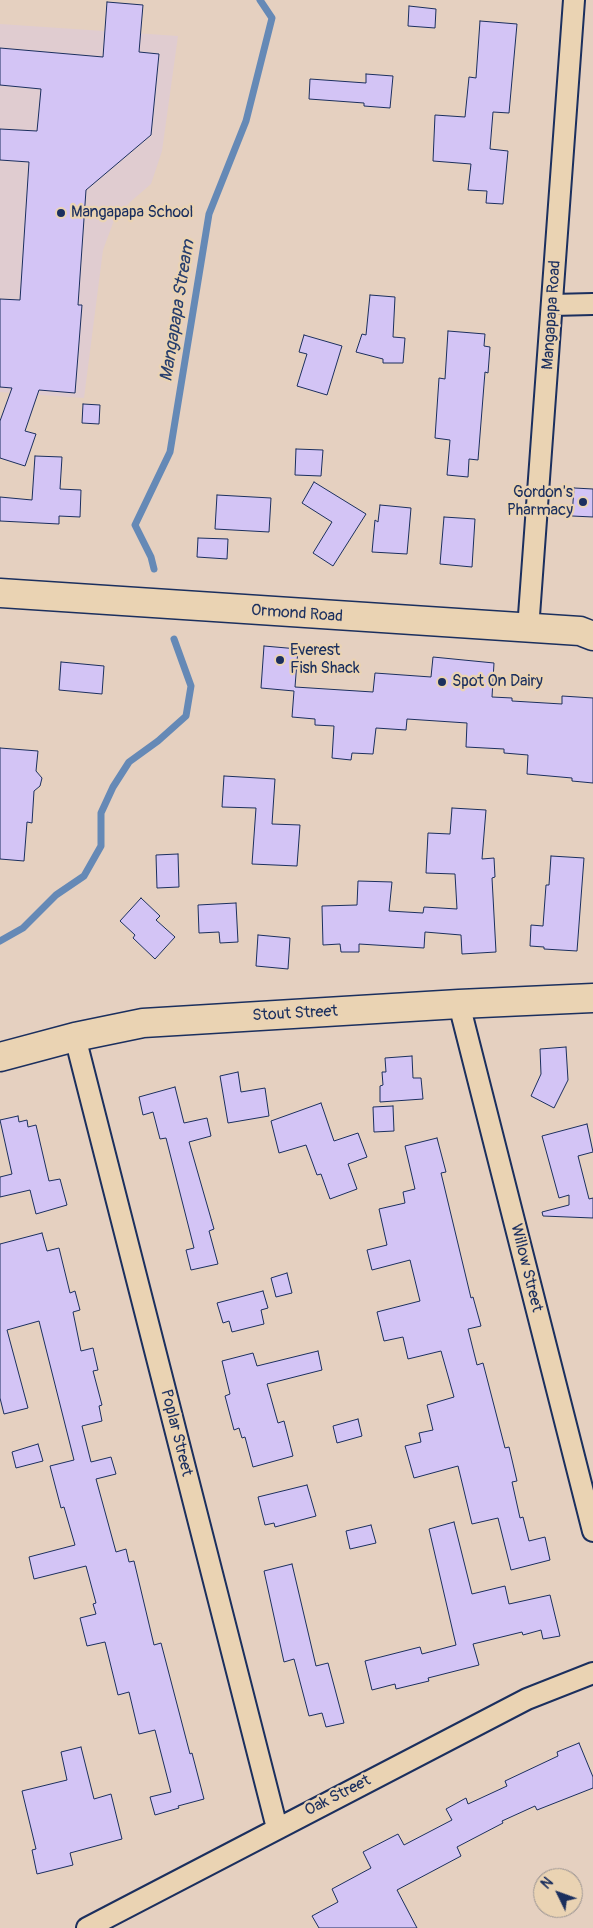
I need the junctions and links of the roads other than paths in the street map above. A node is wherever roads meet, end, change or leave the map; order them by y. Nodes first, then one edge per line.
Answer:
1 (574, 0) edge
2 (593, 304) edge
3 (552, 305) junction
4 (0, 594) edge
5 (528, 629) junction
6 (593, 636) edge
7 (593, 998) edge
8 (459, 1004) junction
9 (75, 1037) junction
10 (0, 1056) edge
11 (593, 1531) edge
12 (593, 1672) edge
13 (277, 1828) junction
14 (86, 1928) edge

1 - 3 street, Mangapapa Road
2 - 3 street
3 - 5 street, Mangapapa Road
4 - 5 street, Ormond Road
5 - 6 street, Ormond Road
7 - 8 street, Stout Street
8 - 9 street, Stout Street
8 - 11 street, Willow Street
9 - 10 street, Stout Street
9 - 13 street, Poplar Street
12 - 13 street, Oak Street
13 - 14 street, Oak Street

